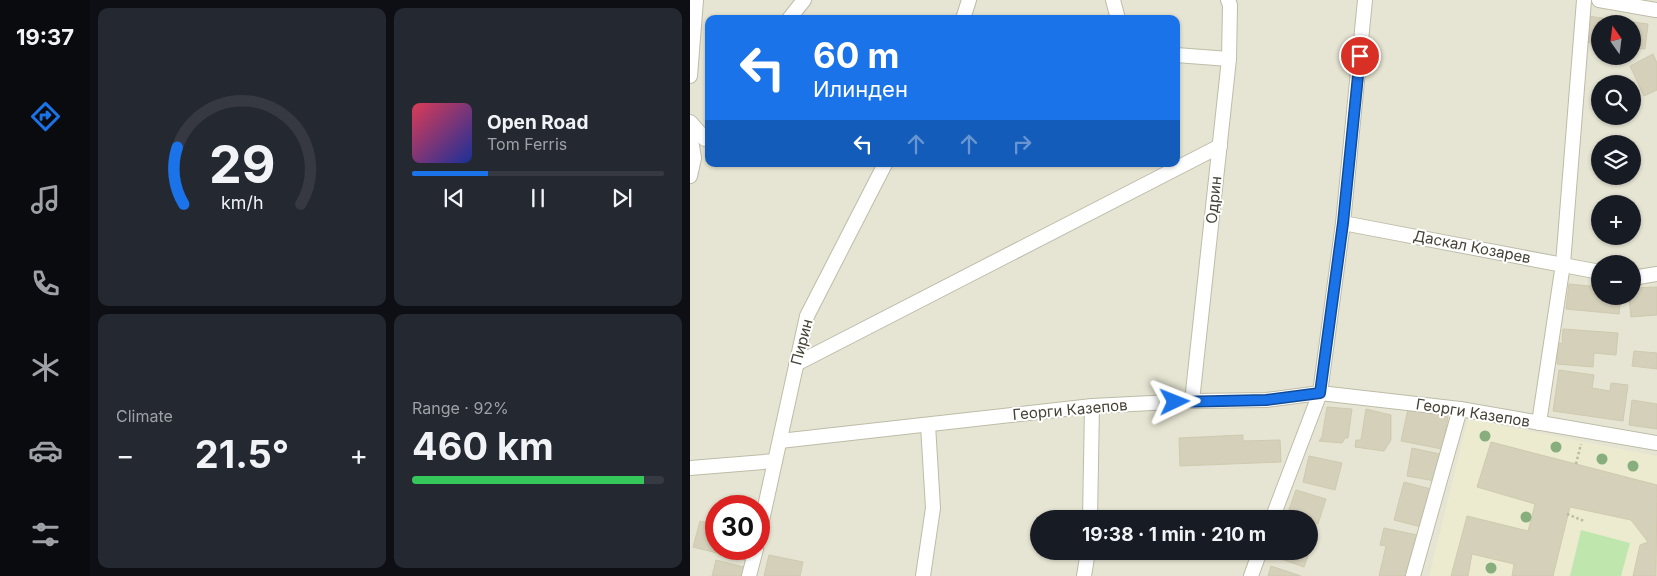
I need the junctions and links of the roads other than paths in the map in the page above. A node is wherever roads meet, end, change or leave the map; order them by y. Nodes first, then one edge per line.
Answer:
1 (696, 0) edge
2 (804, 0) edge
3 (969, 0) edge
4 (1113, 0) edge
5 (1365, 0) edge
6 (1584, 0) edge
7 (1599, 0) edge
8 (1652, 0) edge
9 (1232, 2) edge
10 (1657, 4) edge
11 (1657, 11) edge
12 (792, 15) edge
13 (964, 15) edge
14 (1117, 15) edge
15 (1180, 55) edge
16 (1229, 59) junction
17 (690, 76) edge
18 (690, 122) edge
19 (690, 133) edge
20 (705, 139) edge
21 (1220, 146) junction
22 (882, 167) edge
23 (1179, 167) edge
24 (1180, 167) edge
25 (690, 176) edge
26 (1343, 223) junction
27 (1563, 264) junction
28 (1591, 270) edge
29 (1657, 274) edge
30 (1641, 277) edge
31 (796, 364) junction
32 (1320, 393) junction
33 (1192, 401) junction
34 (1092, 406) junction
35 (1460, 409) junction
36 (1539, 423) junction
37 (928, 425) junction
38 (780, 442) junction
39 (1657, 443) edge
40 (775, 461) junction
41 (690, 468) edge
42 (768, 495) edge
43 (1090, 510) edge
44 (1275, 510) edge
45 (753, 560) edge
46 (1087, 560) edge
47 (1257, 560) edge
48 (749, 576) edge
49 (923, 576) edge
50 (1084, 576) edge
51 (1251, 576) edge
52 (1413, 576) edge

1 - 17 street
2 - 12 street
3 - 13 street
4 - 14 street
5 - 26 street
6 - 27 street
7 - 11 street
8 - 11 street
9 - 16 street, Одрин
10 - 11 street
15 - 16 street
16 - 21 street, Одрин
18 - 20 street
19 - 25 street
21 - 24 street
21 - 33 street, Одрин
22 - 31 street, Пирин
23 - 31 street
26 - 27 street, Даскал Козарев
26 - 32 street
27 - 28 street, Даскал Козарев
27 - 36 street
29 - 30 street
31 - 38 street, Пирин
32 - 33 street, Георги Казепов
32 - 35 street, Георги Казепов
32 - 44 street
33 - 34 street, Георги Казепов
34 - 37 street, Георги Казепов
34 - 43 street
35 - 36 street, Георги Казепов
35 - 52 street
36 - 39 street, Георги Казепов
37 - 38 street, Георги Казепов
37 - 49 street
38 - 40 street, Пирин
40 - 41 street
40 - 42 street, Пирин
45 - 48 street
46 - 50 street
47 - 51 street

